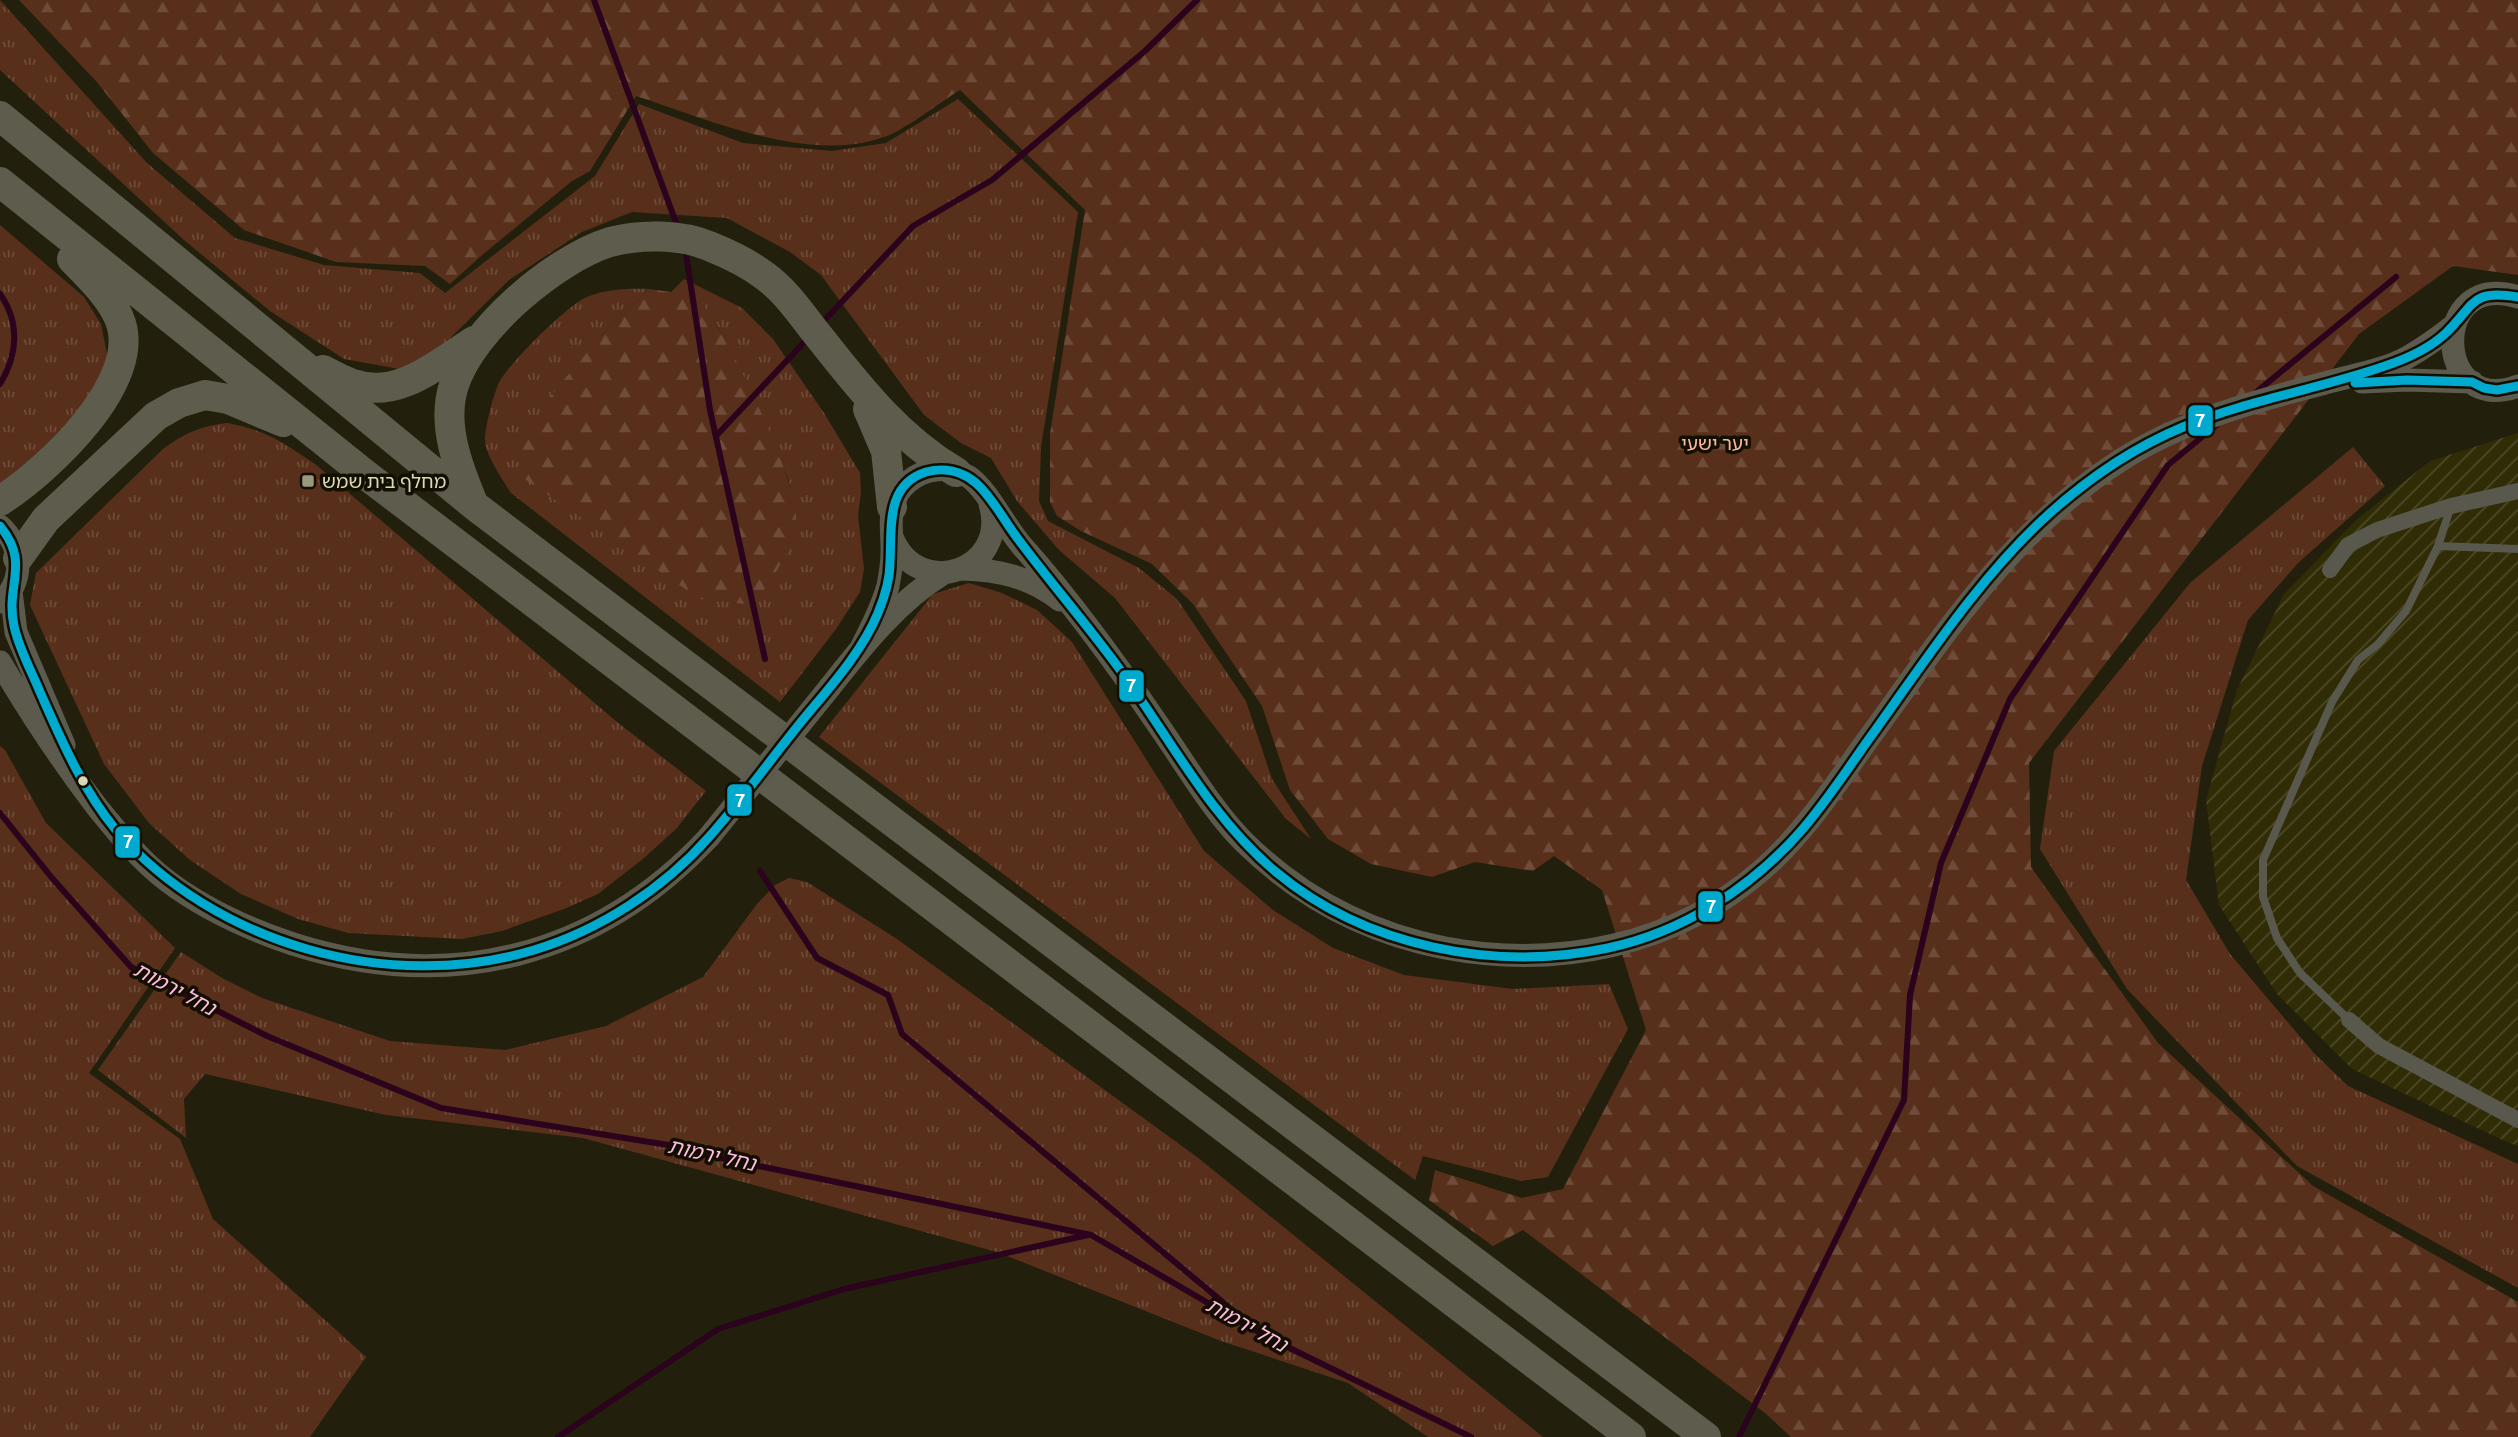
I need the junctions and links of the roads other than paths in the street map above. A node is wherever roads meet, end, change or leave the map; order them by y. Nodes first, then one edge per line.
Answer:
1 (0, 116) edge
2 (3, 184) edge
3 (2518, 298) edge
4 (2454, 326) junction
5 (481, 337) junction
6 (279, 346) junction
7 (854, 380) junction
8 (2472, 382) junction
9 (2317, 385) junction
10 (2518, 386) edge
11 (956, 472) junction
12 (366, 475) junction
13 (2518, 491) edge
14 (0, 501) edge
15 (989, 502) junction
16 (475, 506) junction
17 (2451, 506) junction
18 (892, 507) junction
19 (0, 526) edge
20 (892, 537) junction
21 (2438, 546) junction
22 (2518, 549) edge
23 (18, 558) junction
24 (2330, 570) dead end
25 (953, 571) junction
26 (6, 597) edge
27 (1078, 615) junction
28 (862, 646) junction
29 (0, 662) edge
30 (0, 688) edge
31 (60, 759) junction
32 (97, 806) junction
33 (2350, 1020) joint
34 (2518, 1120) edge
35 (1631, 1437) edge
36 (1706, 1437) edge

1 - 6 highway
2 - 12 highway
2 - 14 highway
3 - 4 street
4 - 8 street
4 - 9 street
5 - 6 highway
5 - 7 highway
5 - 16 highway
6 - 16 highway
7 - 11 highway
7 - 18 highway
8 - 9 street
8 - 10 street
9 - 27 street
11 - 15 street
11 - 18 street
12 - 23 highway
12 - 35 highway
13 - 17 street
15 - 25 street
15 - 27 street
16 - 36 highway
17 - 21 lane
17 - 24 street
18 - 20 street
19 - 23 street
20 - 25 street
20 - 28 street
21 - 22 lane
21 - 33 lane
23 - 26 street
25 - 27 street
25 - 28 street
26 - 32 street
28 - 32 street, bridge
29 - 31 street
30 - 31 street
31 - 32 street
33 - 34 street

